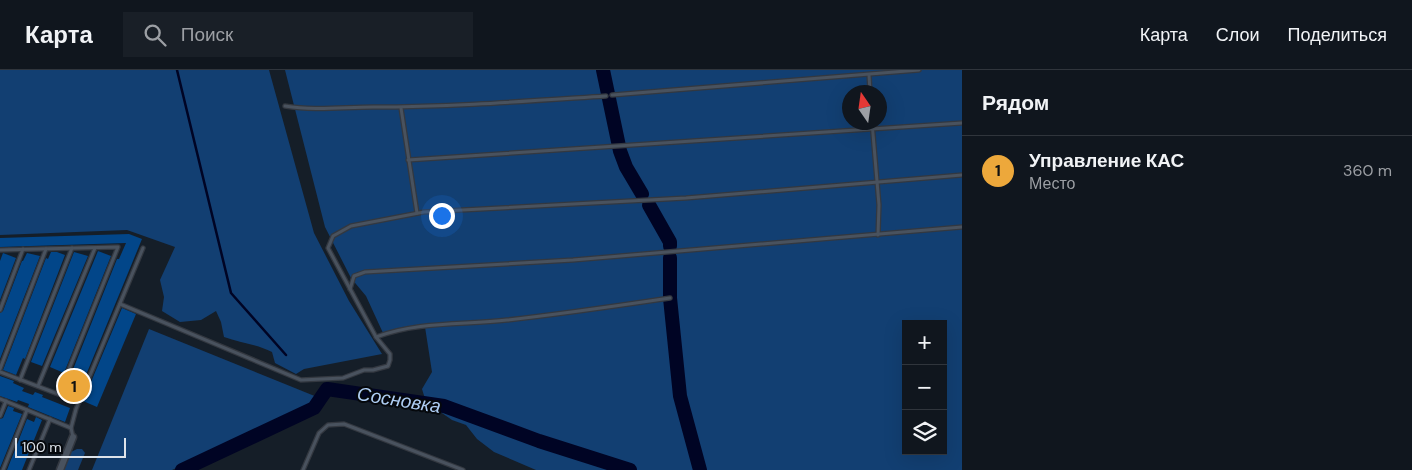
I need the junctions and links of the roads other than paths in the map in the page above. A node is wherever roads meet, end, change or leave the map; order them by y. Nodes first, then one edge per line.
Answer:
1 (919, 70) edge
2 (869, 75) junction
3 (870, 85) edge
4 (612, 95) dead end
5 (606, 96) dead end
6 (286, 106) dead end
7 (401, 108) junction
8 (962, 122) edge
9 (887, 127) edge
10 (845, 130) edge
11 (873, 130) edge
12 (408, 160) junction
13 (962, 175) edge
14 (877, 181) junction
15 (417, 213) junction
16 (962, 227) edge
17 (878, 235) junction
18 (72, 248) junction
19 (95, 248) junction
20 (143, 248) dead end
21 (46, 249) junction
22 (23, 250) junction
23 (0, 251) edge
24 (350, 289) junction
25 (670, 298) dead end
26 (120, 304) junction
27 (0, 310) edge
28 (376, 337) junction
29 (0, 370) edge
30 (20, 380) junction
31 (38, 386) junction
32 (59, 394) junction
33 (0, 399) edge
34 (6, 402) junction
35 (79, 402) junction
36 (27, 410) junction
37 (0, 416) edge
38 (50, 419) junction
39 (70, 428) junction
40 (73, 437) joint
41 (3, 470) edge
42 (28, 470) edge
43 (60, 470) edge
44 (303, 470) edge
45 (462, 470) edge

1 - 2 lane
2 - 3 lane
2 - 4 lane
5 - 7 lane
6 - 7 lane
7 - 12 lane
8 - 9 lane
10 - 12 lane
11 - 14 lane
12 - 15 lane
13 - 14 lane
14 - 15 lane
14 - 17 lane
15 - 24 lane
16 - 17 lane
17 - 24 lane
18 - 19 lane
18 - 21 lane
18 - 30 lane
19 - 31 lane
19 - 32 lane
20 - 26 lane
21 - 22 lane
21 - 29 lane
22 - 23 lane
22 - 27 lane
24 - 28 lane
25 - 28 lane
26 - 28 lane
26 - 35 lane
29 - 30 lane
30 - 31 lane
31 - 32 lane
32 - 35 lane
33 - 34 lane
34 - 36 lane
34 - 37 lane
35 - 39 lane
36 - 38 lane
36 - 41 lane
38 - 39 lane
38 - 42 lane
39 - 40 lane
40 - 43 street
44 - 45 lane

